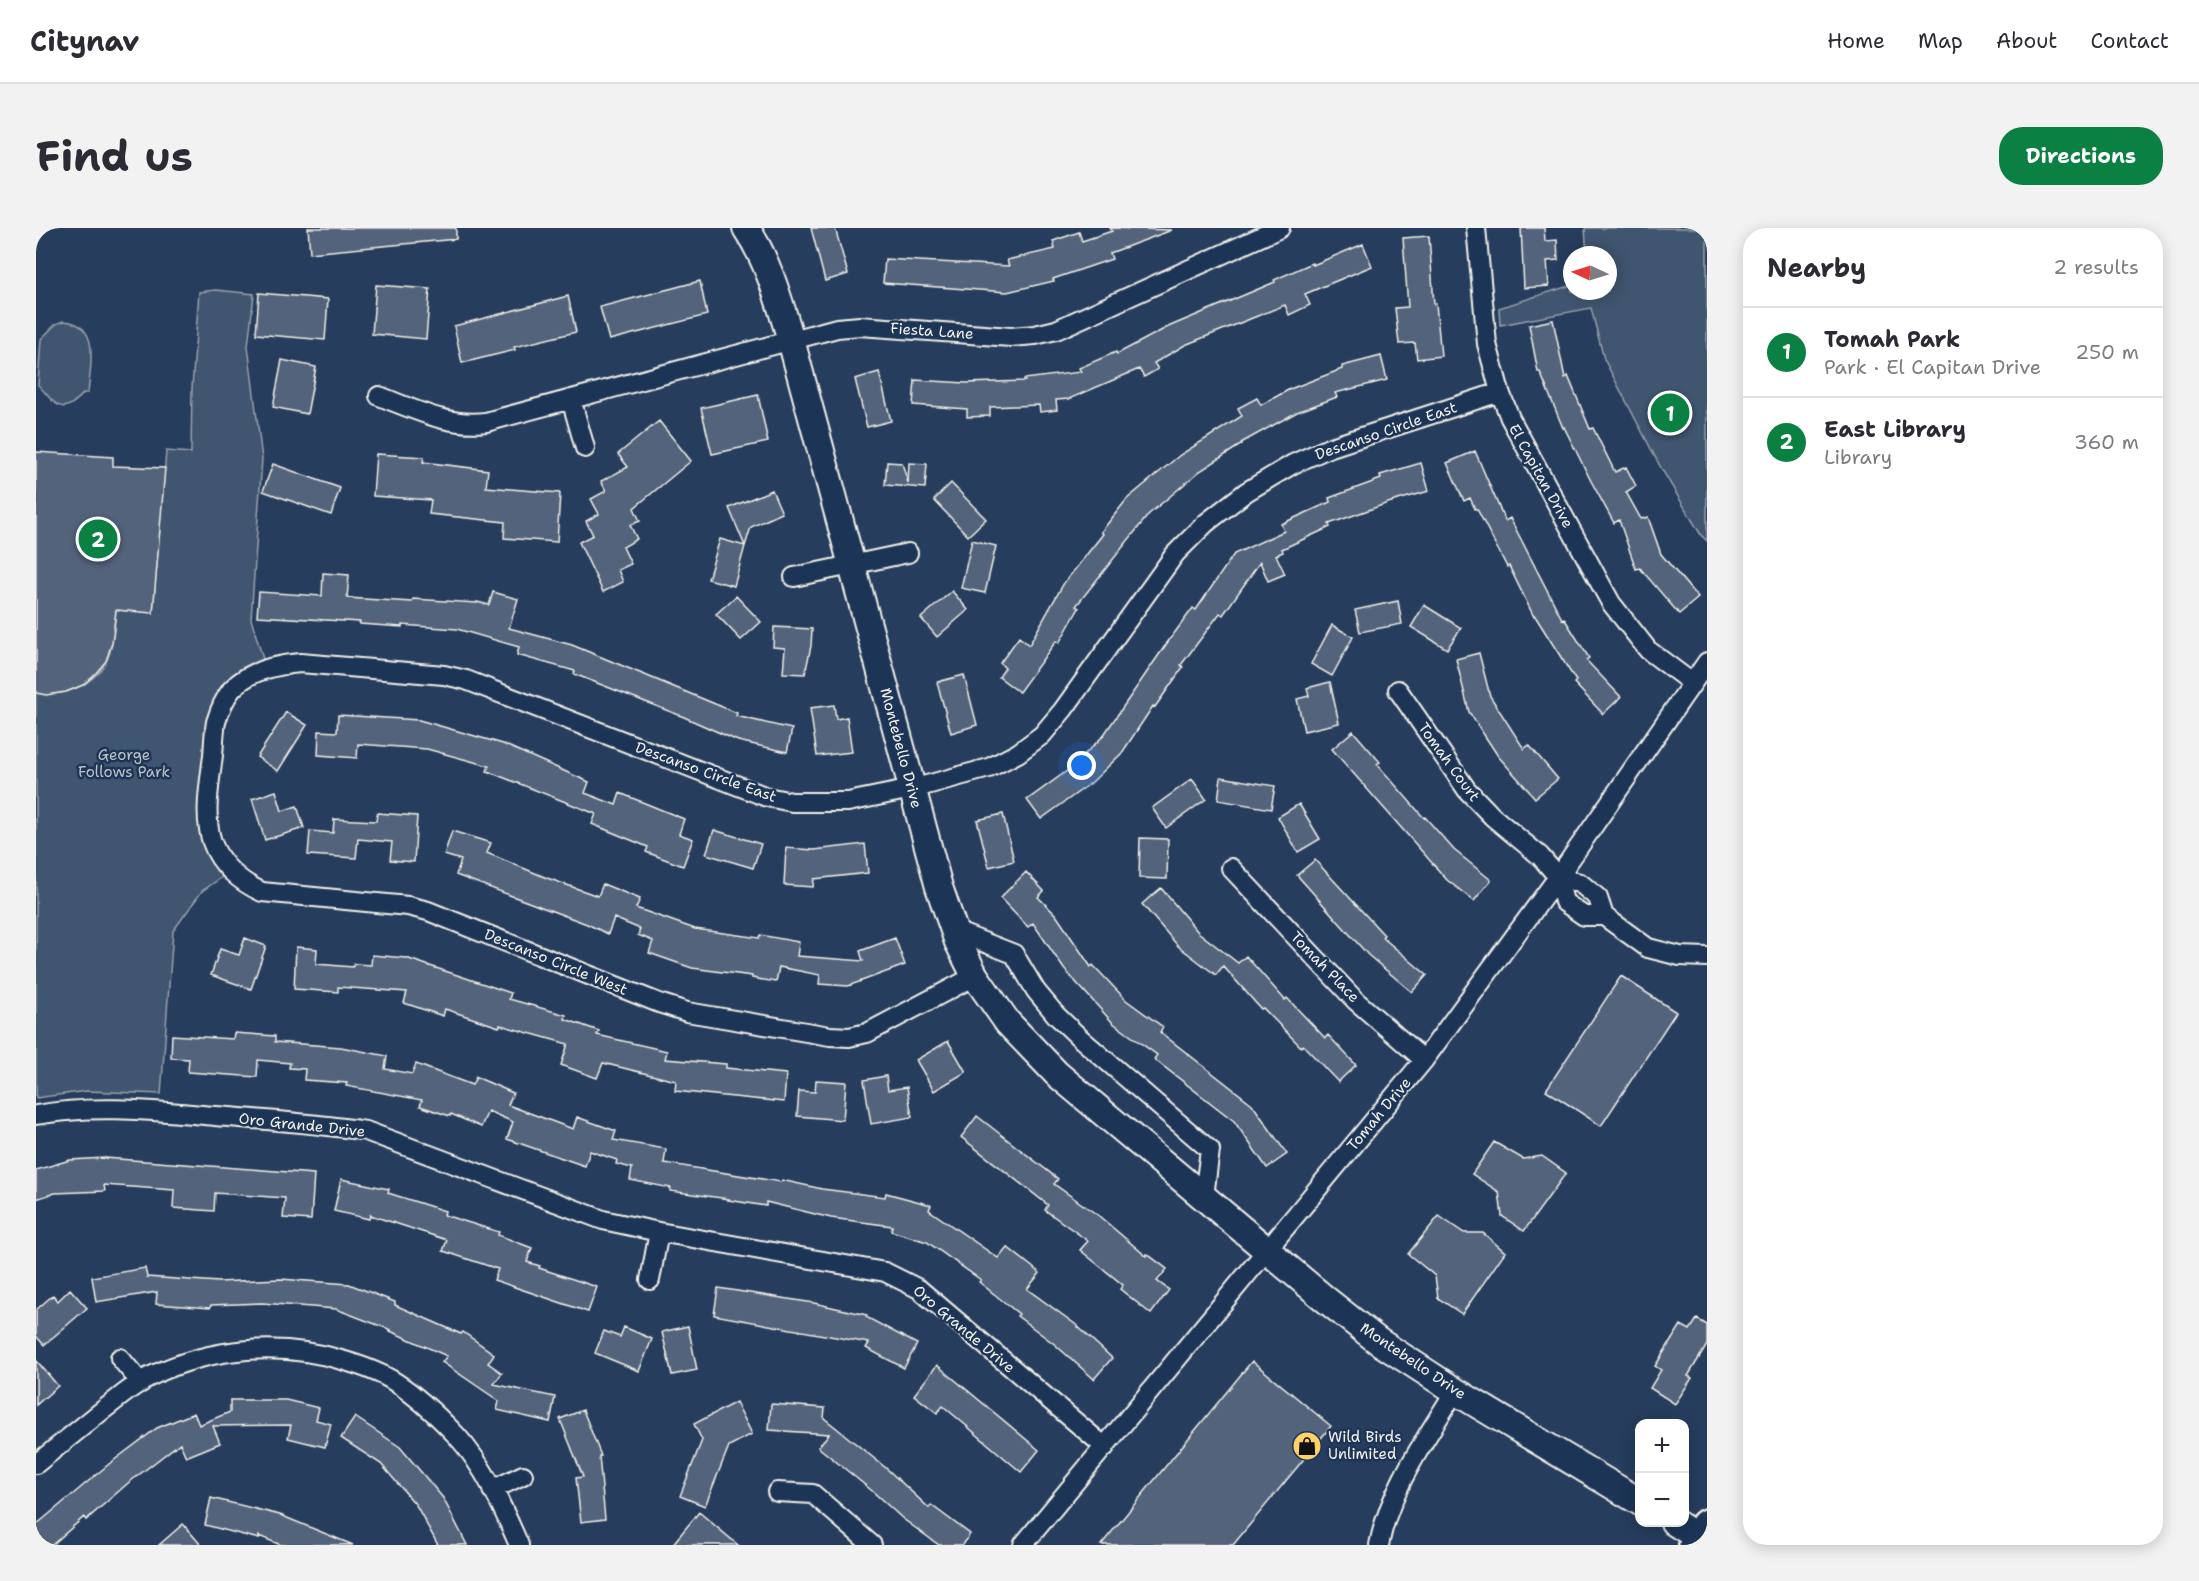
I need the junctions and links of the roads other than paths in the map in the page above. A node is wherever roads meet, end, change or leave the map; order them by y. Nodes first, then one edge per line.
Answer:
1 (747, 228) edge
2 (1280, 228) edge
3 (1476, 228) edge
4 (791, 340) junction
5 (1500, 392) junction
6 (379, 396) dead end
7 (571, 399) junction
8 (585, 448) dead end
9 (908, 554) dead end
10 (852, 565) junction
11 (794, 577) dead end
12 (1707, 662) edge
13 (1692, 683) junction
14 (1398, 690) dead end
15 (211, 775) joint
16 (912, 789) junction
17 (1231, 868) dead end
18 (1558, 877) junction
19 (955, 931) junction
20 (1707, 957) edge
21 (975, 976) junction
22 (1425, 1060) junction
23 (36, 1115) edge
24 (1204, 1196) junction
25 (659, 1232) junction
26 (1268, 1250) junction
27 (650, 1280) dead end
28 (120, 1358) dead end
29 (141, 1383) junction
30 (1455, 1390) junction
31 (1105, 1447) junction
32 (36, 1464) edge
33 (523, 1474) dead end
34 (492, 1490) junction
35 (777, 1492) dead end
36 (1635, 1499) edge
37 (519, 1545) edge
38 (872, 1545) edge
39 (1023, 1545) edge
40 (1379, 1545) edge

1 - 4 street, Montebello Drive
2 - 4 street, Fiesta Lane
3 - 5 street, El Capitan Drive
4 - 7 street, Fiesta Lane
4 - 10 street, Montebello Drive
5 - 13 street, El Capitan Drive
5 - 16 street, Descanso Circle East
6 - 7 street, Fiesta Lane
7 - 8 street
9 - 10 street
10 - 11 street
10 - 16 street, Montebello Drive
12 - 13 street, Tomah Drive
13 - 18 street, Tomah Drive
14 - 18 street, Tomah Court
15 - 16 street, Descanso Circle East
15 - 21 street, Descanso Circle West
16 - 19 street, Montebello Drive
17 - 22 street, Tomah Place
18 - 20 street, Tomah Court
18 - 22 street, Tomah Drive
19 - 21 street, Montebello Drive
19 - 24 street
21 - 24 street, Montebello Drive
22 - 26 street, Tomah Drive
23 - 25 street, Oro Grande Drive
24 - 26 street, Montebello Drive
25 - 27 street
25 - 31 street, Oro Grande Drive
26 - 30 street, Montebello Drive
26 - 31 street, Tomah Drive
28 - 29 street
29 - 32 street
29 - 34 street
30 - 36 street, Montebello Drive
30 - 40 street
31 - 39 street, Tomah Drive
33 - 34 street
34 - 37 street
35 - 38 street

